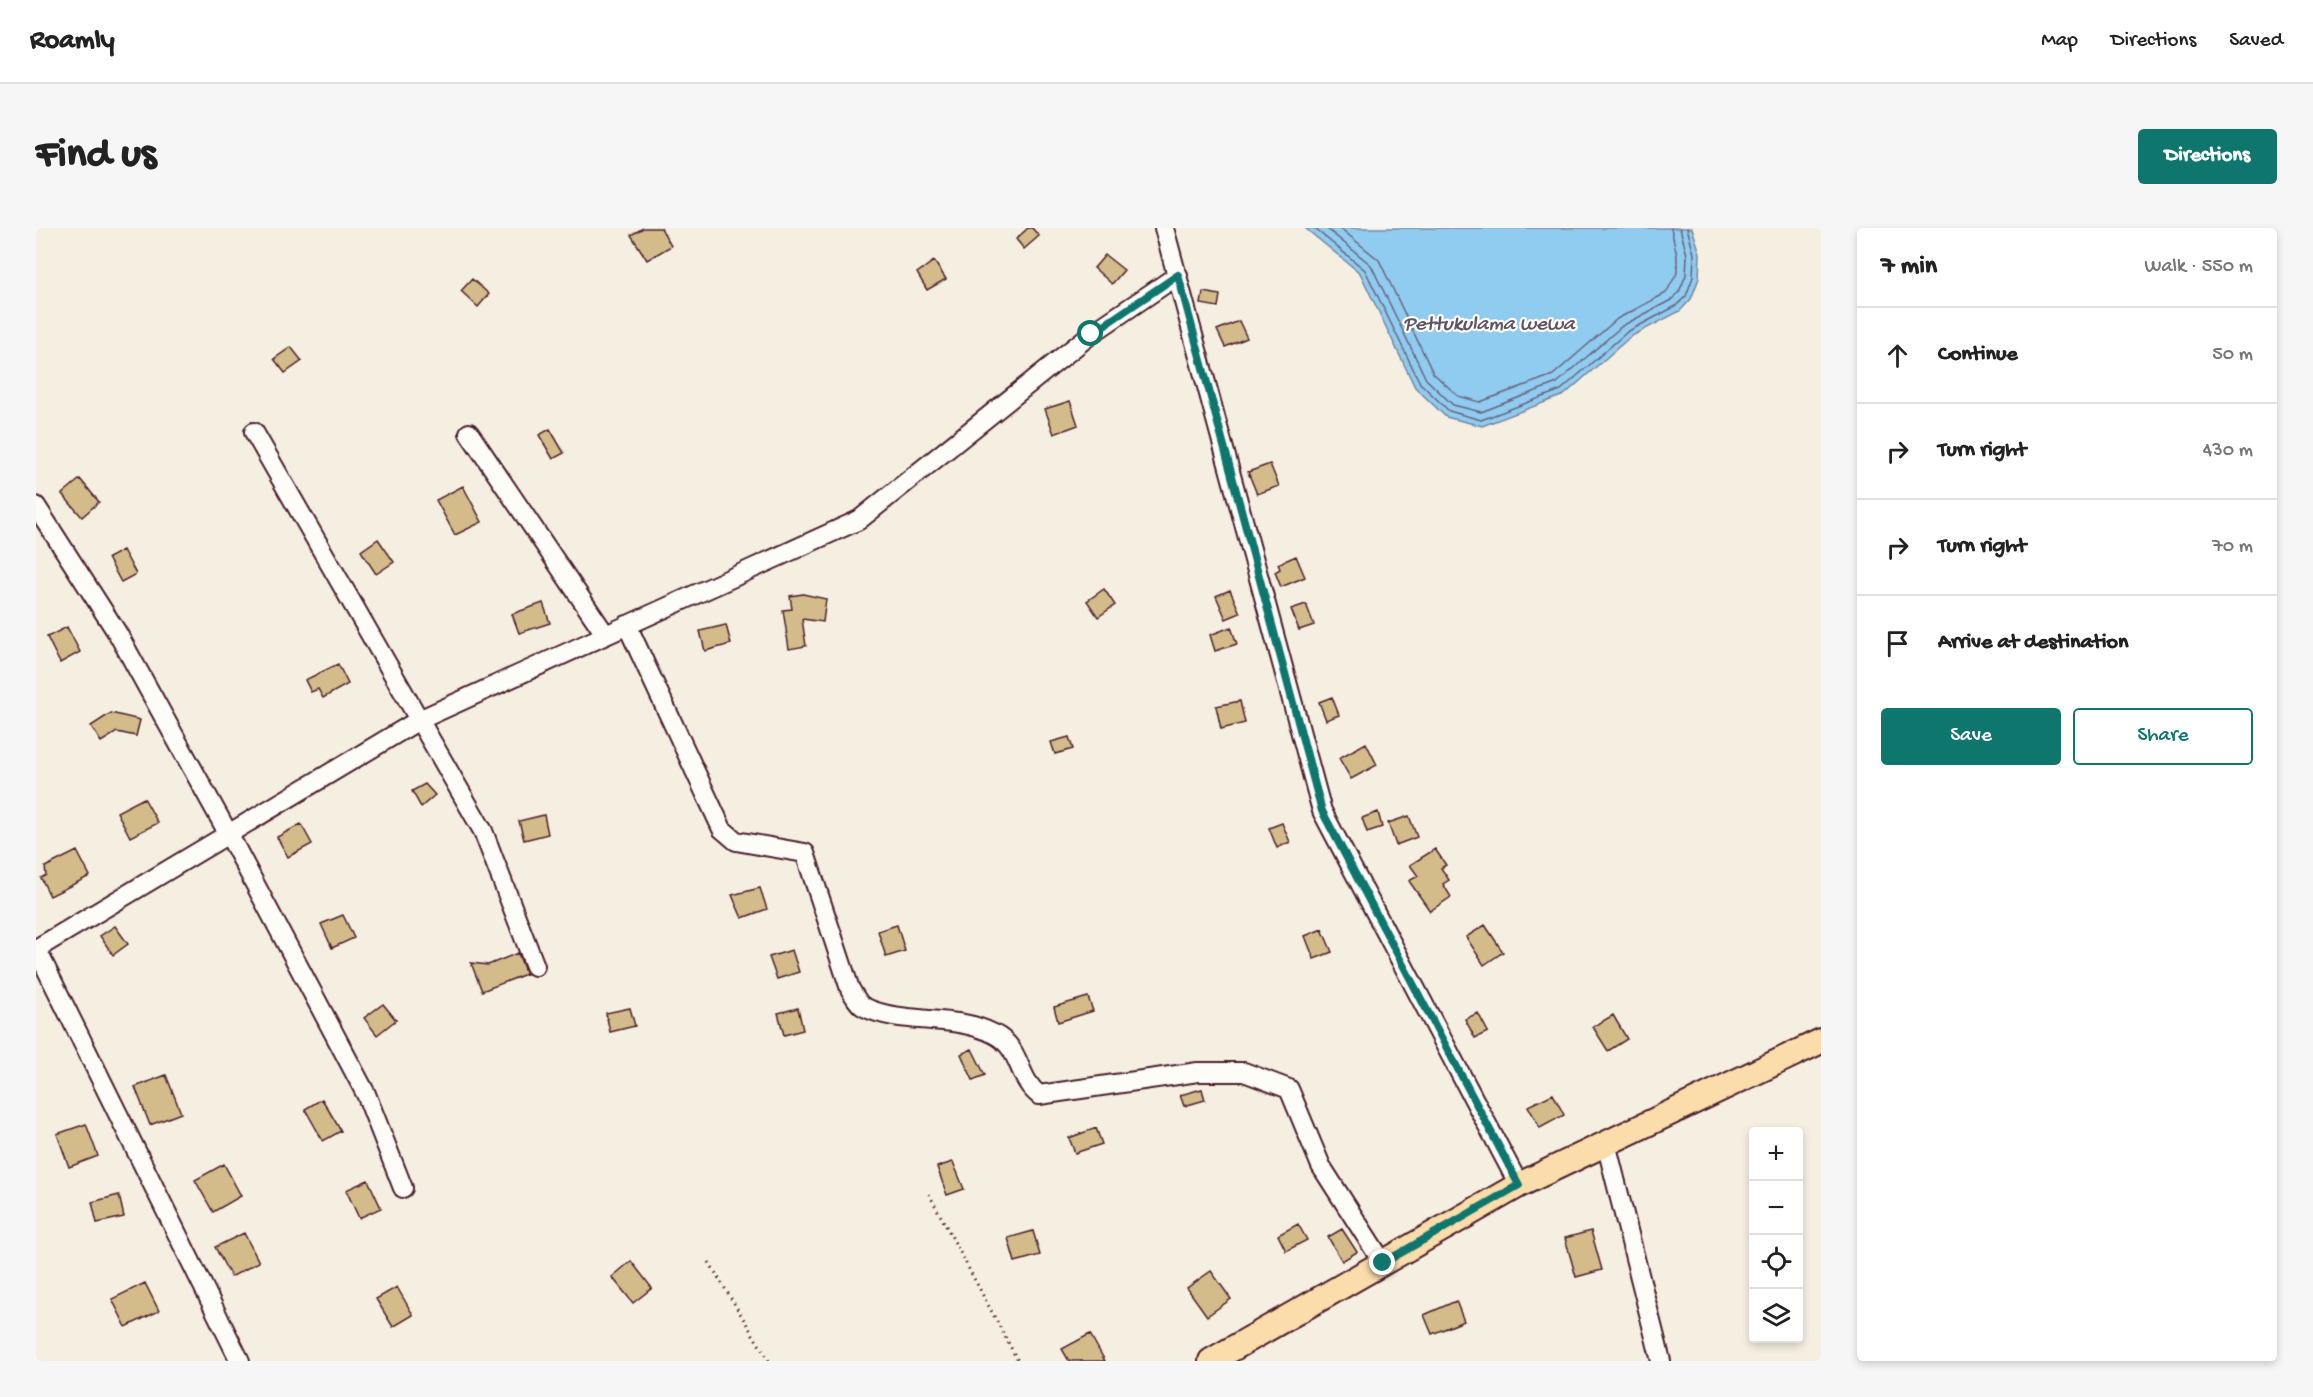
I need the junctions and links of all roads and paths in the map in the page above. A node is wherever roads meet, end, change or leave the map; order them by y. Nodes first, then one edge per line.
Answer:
1 (1164, 228) edge
2 (1178, 275) junction
3 (254, 432) dead end
4 (469, 433) dead end
5 (36, 506) edge
6 (627, 625) junction
7 (604, 634) junction
8 (419, 720) junction
9 (228, 833) junction
10 (36, 949) edge
11 (535, 966) dead end
12 (1821, 1041) edge
13 (1606, 1143) junction
14 (1519, 1185) junction
15 (403, 1188) dead end
16 (929, 1194) dead end
17 (709, 1262) dead end
18 (1383, 1263) junction
19 (240, 1361) edge
20 (770, 1361) edge
21 (1018, 1361) edge
22 (1211, 1361) edge
23 (1661, 1361) edge

1 - 2 street
2 - 6 street
2 - 14 street
3 - 8 street
4 - 7 street
5 - 9 street
6 - 7 street
6 - 18 street
7 - 8 street
8 - 9 street
8 - 11 street
9 - 10 street
9 - 15 street
10 - 19 street
12 - 13 main road
13 - 14 main road
13 - 23 street
14 - 18 main road
16 - 21 path
17 - 20 path
18 - 22 main road

